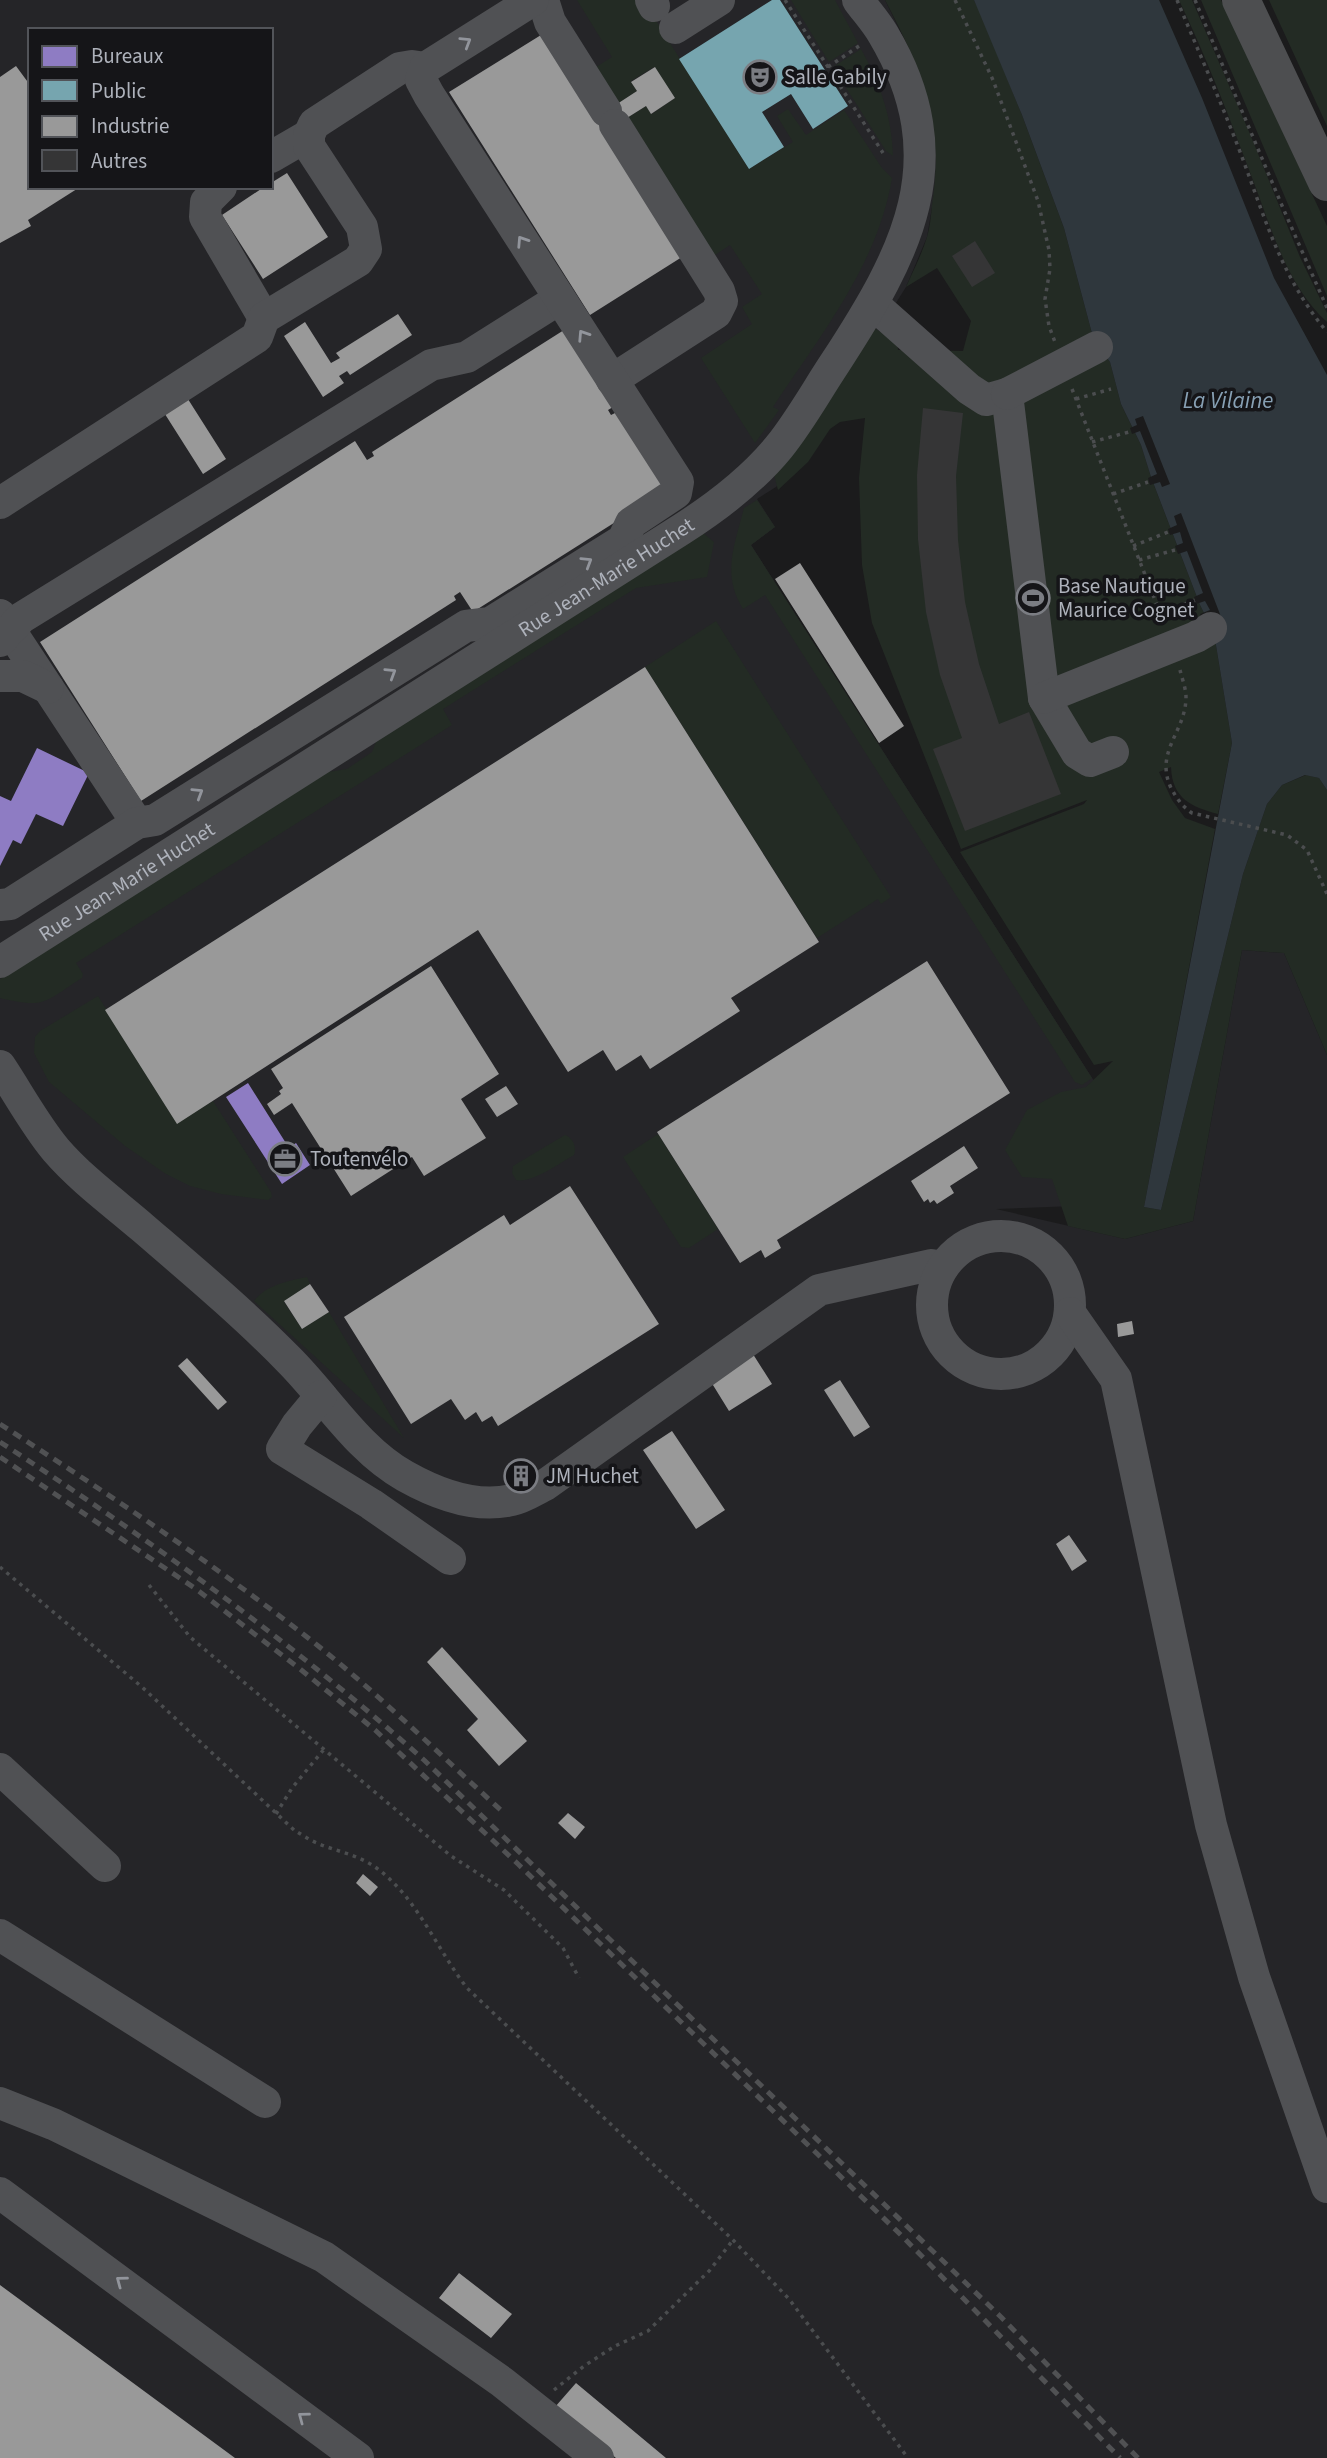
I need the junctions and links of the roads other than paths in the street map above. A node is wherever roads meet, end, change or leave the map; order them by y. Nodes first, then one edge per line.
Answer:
1 (533, 0) edge
2 (542, 0) edge
3 (558, 0) edge
4 (719, 0) edge
5 (858, 0) edge
6 (1241, 0) edge
7 (660, 11) edge
8 (562, 41) junction
9 (425, 68) junction
10 (309, 135) junction
11 (273, 156) edge
12 (1327, 182) edge
13 (219, 189) edge
14 (559, 299) junction
15 (873, 304) junction
16 (264, 318) junction
17 (1097, 347) dead end
18 (612, 380) junction
19 (1007, 394) junction
20 (0, 503) edge
21 (3, 628) edge
22 (1211, 628) dead end
23 (0, 676) edge
24 (48, 688) junction
25 (1044, 698) junction
26 (1112, 752) dead end
27 (137, 822) junction
28 (0, 905) edge
29 (0, 962) edge
30 (0, 1066) edge
31 (943, 1267) junction
32 (1070, 1313) junction
33 (321, 1396) junction
34 (450, 1559) dead end
35 (0, 1769) edge
36 (105, 1866) dead end
37 (0, 1935) edge
38 (265, 2102) dead end
39 (0, 2103) edge
40 (1327, 2187) edge
41 (0, 2193) edge
42 (358, 2458) edge
43 (598, 2458) edge

9 -> 1 street
2 - 8 street
3 - 8 street
4 - 7 street
5 - 15 street, Rue Jean-Marie Huchet
6 - 12 main road
8 - 18 street
9 - 10 street
14 -> 9 street
10 - 11 street
10 - 16 street
13 - 16 street
18 -> 14 street
14 - 21 street
15 - 19 street
15 - 29 street, Rue Jean-Marie Huchet
16 - 20 street
17 - 19 street
27 -> 18 street
19 - 25 street
21 - 24 street
22 - 25 street
23 - 24 street
24 - 27 street
25 - 26 street
27 - 28 street
30 - 33 street
31 - 32 street
31 - 32 street
31 - 33 street
32 - 40 street
33 - 34 street
35 - 36 street
37 - 38 street
39 - 43 street
42 -> 41 street

